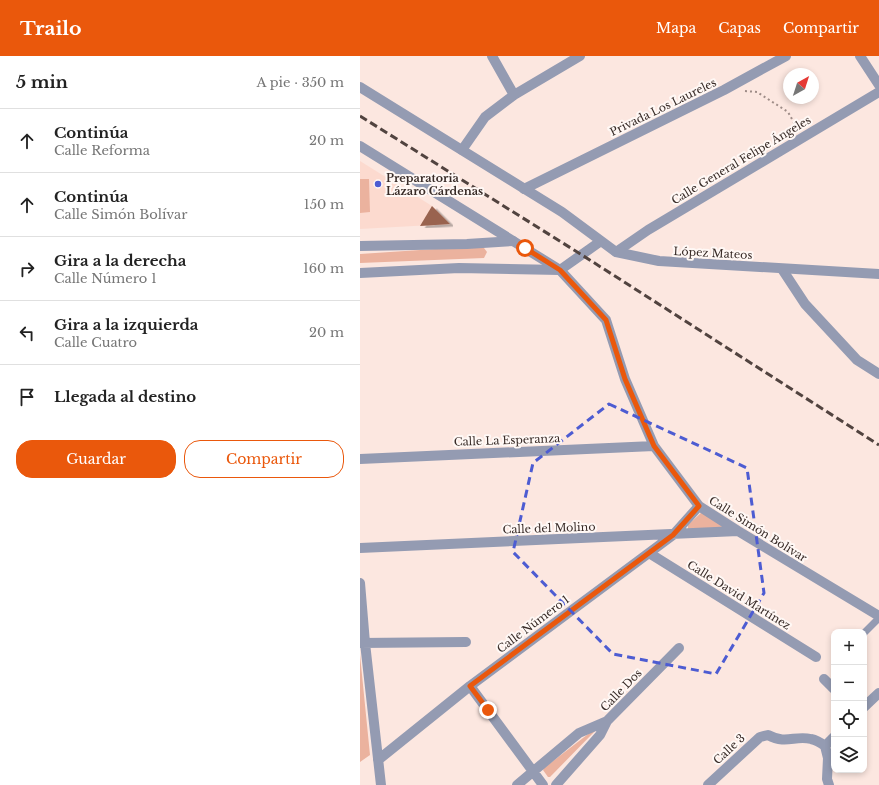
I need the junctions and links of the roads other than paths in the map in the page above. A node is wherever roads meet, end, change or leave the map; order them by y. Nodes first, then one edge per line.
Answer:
1 (492, 56) edge
2 (580, 56) edge
3 (786, 56) edge
4 (860, 56) edge
5 (879, 85) edge
6 (360, 87) edge
7 (879, 92) edge
8 (514, 95) junction
9 (360, 146) edge
10 (462, 150) junction
11 (524, 189) junction
12 (513, 241) junction
13 (601, 241) junction
14 (360, 246) edge
15 (616, 252) junction
16 (782, 269) junction
17 (560, 270) junction
18 (360, 273) edge
19 (879, 274) edge
20 (879, 374) edge
21 (654, 446) junction
22 (360, 459) edge
23 (699, 506) junction
24 (738, 531) junction
25 (673, 535) junction
26 (360, 548) edge
27 (649, 553) junction
28 (360, 583) edge
29 (879, 617) edge
30 (867, 630) edge
31 (466, 642) dead end
32 (362, 643) edge
33 (679, 648) dead end
34 (816, 657) dead end
35 (824, 679) dead end
36 (470, 686) junction
37 (831, 686) edge
38 (879, 693) edge
39 (867, 704) edge
40 (606, 721) junction
41 (831, 740) edge
42 (825, 746) junction
43 (378, 760) junction
44 (533, 771) junction
45 (826, 783) edge
46 (381, 785) edge
47 (517, 785) edge
48 (543, 785) edge
49 (556, 785) edge
50 (708, 785) edge

1 - 8 street
2 - 8 street
3 - 11 street, Privada Los Laureles
4 - 5 street
6 - 10 street, López Mateos
7 - 15 street, Calle General Felipe Ángeles
8 - 10 street
9 - 12 street, Calle Simón Bolívar
10 - 11 street, López Mateos
11 - 13 street, López Mateos
12 - 14 street
12 - 17 street, Calle Simón Bolívar
13 - 15 street, López Mateos
13 - 17 street
15 - 16 street, López Mateos
16 - 19 street, López Mateos
16 - 20 street
17 - 18 street
17 - 21 street, Calle Simón Bolívar
21 - 22 street, Calle La Esperanza
21 - 23 street, Calle Simón Bolívar
23 - 24 street, Calle Simón Bolívar
23 - 25 street, Calle Número 1
24 - 25 street, Calle del Molino
24 - 29 street, Calle Simón Bolívar
25 - 26 street, Calle del Molino
25 - 27 street, Calle Número 1
27 - 34 street, Calle David Martínez
27 - 36 street, Calle Número 1
28 - 32 street
29 - 30 lane
31 - 32 street
32 - 43 street
33 - 40 street, Calle Dos
35 - 37 street
36 - 43 street, Calle Número 1
36 - 44 street
38 - 39 street
40 - 44 street, Calle Dos
40 - 49 street
41 - 42 street
42 - 45 street
42 - 50 street, Calle 3
43 - 46 street
44 - 47 street, Calle Dos
44 - 48 street

